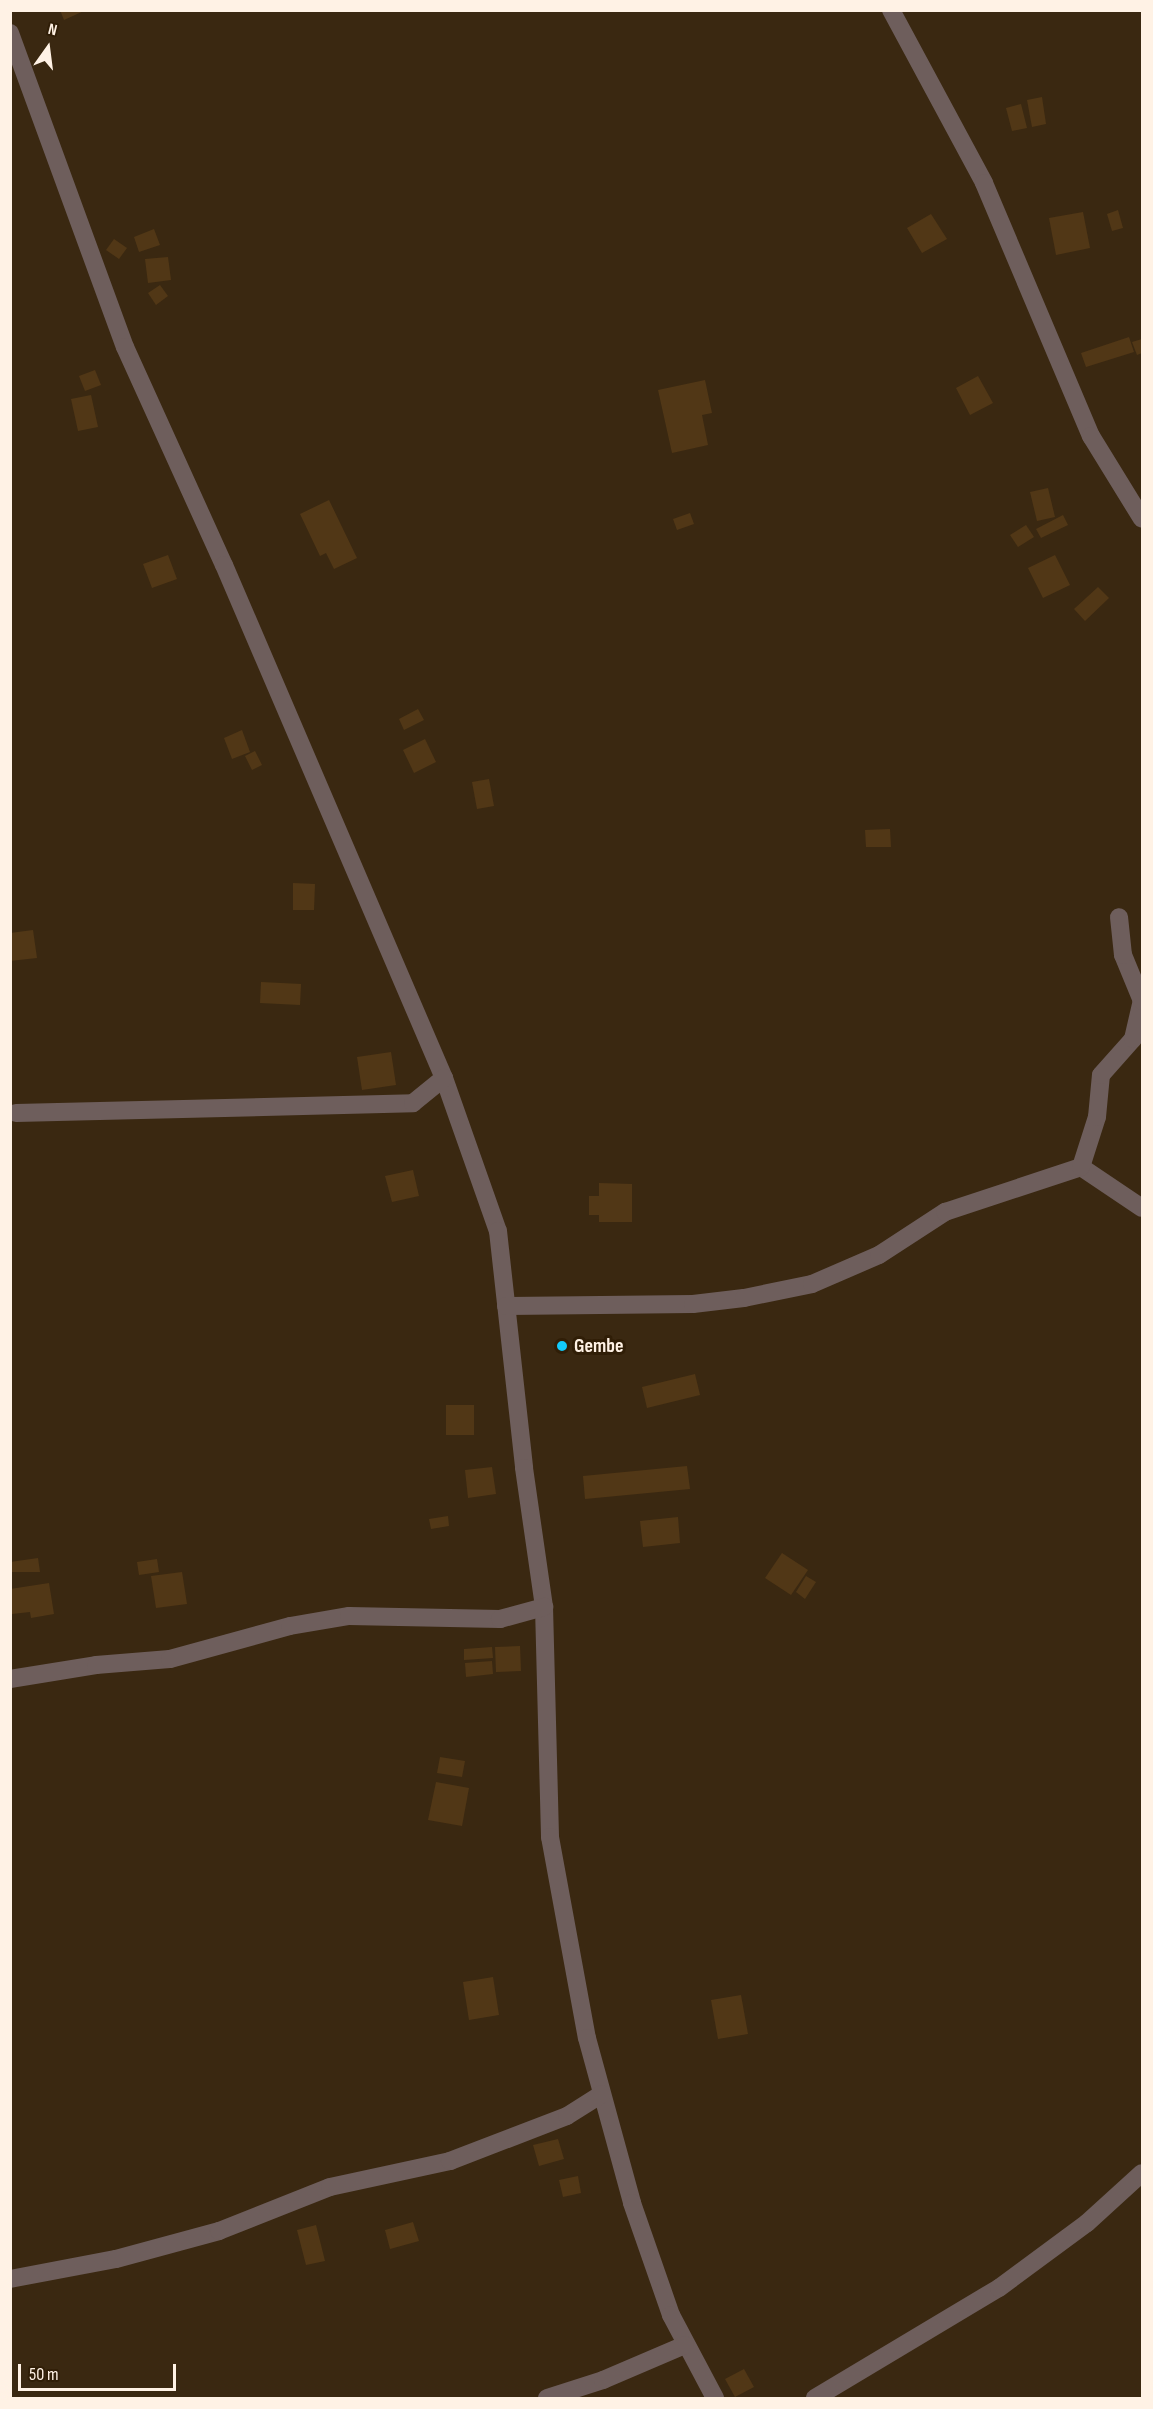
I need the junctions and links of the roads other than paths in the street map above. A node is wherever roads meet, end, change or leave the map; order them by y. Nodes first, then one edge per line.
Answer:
1 (891, 10) edge
2 (10, 33) edge
3 (1143, 519) edge
4 (1119, 917) dead end
5 (444, 1078) junction
6 (16, 1113) dead end
7 (1081, 1167) junction
8 (1143, 1208) edge
9 (507, 1306) junction
10 (544, 1606) junction
11 (10, 1679) edge
12 (602, 2094) junction
13 (1143, 2173) edge
14 (10, 2279) edge
15 (686, 2345) junction
16 (547, 2398) edge
17 (715, 2398) edge
18 (815, 2398) edge

1 - 3 street
2 - 5 street
4 - 7 street
5 - 6 street
5 - 9 street
7 - 8 street
7 - 9 street
9 - 10 street
10 - 11 street
10 - 12 street
12 - 14 street
12 - 15 street
13 - 18 street
15 - 16 street
15 - 17 street

